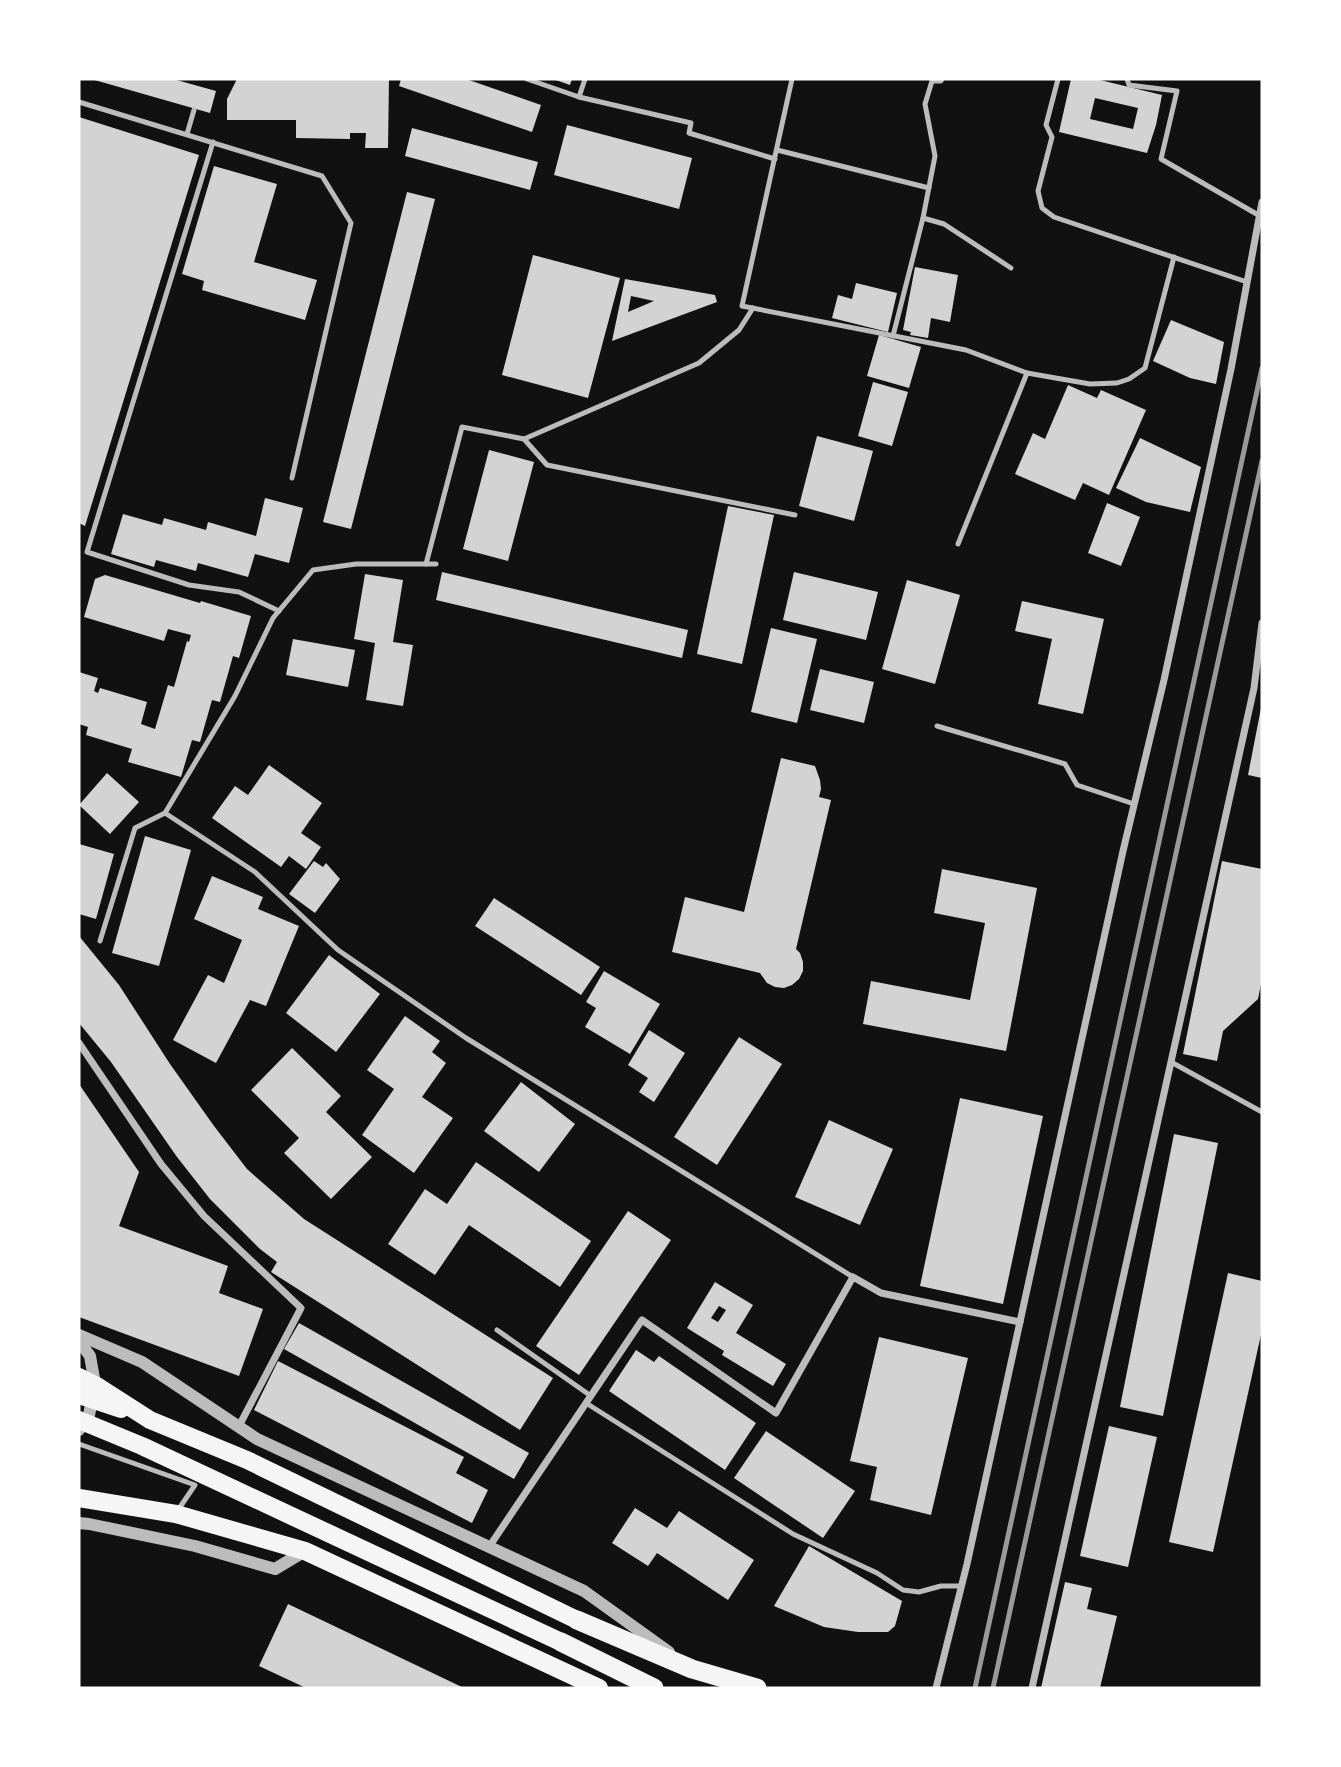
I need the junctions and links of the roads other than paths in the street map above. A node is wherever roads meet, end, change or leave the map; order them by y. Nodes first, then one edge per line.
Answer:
1 (527, 79) edge
2 (584, 79) edge
3 (792, 79) edge
4 (942, 79) edge
5 (1058, 79) edge
6 (1128, 79) edge
7 (579, 97) junction
8 (79, 102) edge
9 (194, 110) dead end
10 (187, 134) junction
11 (213, 142) junction
12 (777, 150) junction
13 (775, 159) junction
14 (929, 188) junction
15 (1262, 202) edge
16 (1260, 216) junction
17 (923, 218) junction
18 (1174, 257) junction
19 (1012, 268) dead end
20 (1247, 282) junction
21 (753, 308) junction
22 (893, 335) junction
23 (1027, 373) junction
24 (524, 439) junction
25 (292, 478) dead end
26 (795, 515) dead end
27 (958, 544) dead end
28 (426, 564) junction
29 (436, 564) dead end
30 (279, 611) junction
31 (1262, 623) edge
32 (937, 726) dead end
33 (1134, 804) junction
34 (165, 813) junction
35 (100, 941) dead end
36 (79, 1043) edge
37 (1171, 1062) junction
38 (1262, 1112) edge
39 (853, 1277) junction
40 (1020, 1322) junction
41 (497, 1331) dead end
42 (79, 1335) edge
43 (79, 1341) edge
44 (79, 1377) edge
45 (79, 1395) edge
46 (589, 1399) junction
47 (150, 1420) junction
48 (80, 1426) edge
49 (239, 1426) junction
50 (79, 1444) edge
51 (79, 1497) edge
52 (176, 1514) junction
53 (79, 1523) edge
54 (489, 1547) junction
55 (305, 1551) junction
56 (961, 1586) junction
57 (578, 1619) joint
58 (561, 1643) joint
59 (692, 1669) junction
60 (599, 1688) edge
61 (654, 1688) edge
62 (757, 1688) edge
63 (936, 1688) edge
64 (1032, 1688) edge

1 - 7 lane
2 - 7 lane
3 - 12 lane
4 - 14 lane
5 - 18 lane
6 - 16 lane
7 - 13 lane
8 - 10 lane
9 - 10 lane
10 - 11 lane
11 - 25 lane
11 - 30 lane
12 - 13 lane
12 - 14 lane
13 - 21 lane
14 - 17 lane
15 - 16 street
16 - 20 street
17 - 19 lane
17 - 22 lane
18 - 20 lane
18 - 23 lane
20 - 33 street
21 - 22 lane
21 - 24 lane
22 - 23 lane
23 - 27 lane
24 - 26 lane
24 - 28 lane
28 - 29 lane
28 - 30 lane
30 - 34 lane
31 - 37 street
32 - 33 lane
33 - 40 street
34 - 35 lane
34 - 39 lane
36 - 49 street
37 - 38 lane
37 - 64 street
39 - 40 street
39 - 46 street
40 - 56 street
41 - 46 lane
42 - 49 street
43 - 48 street
44 - 47 main road
45 - 47 main road
46 - 54 street
46 - 56 lane
47 - 57 main road
48 - 58 main road
49 - 54 street
50 - 52 lane
51 - 52 main road
52 - 55 main road
53 - 55 street
54 - 59 street
55 - 60 main road
56 - 63 street
57 - 59 highway
58 - 61 highway
59 - 62 highway

